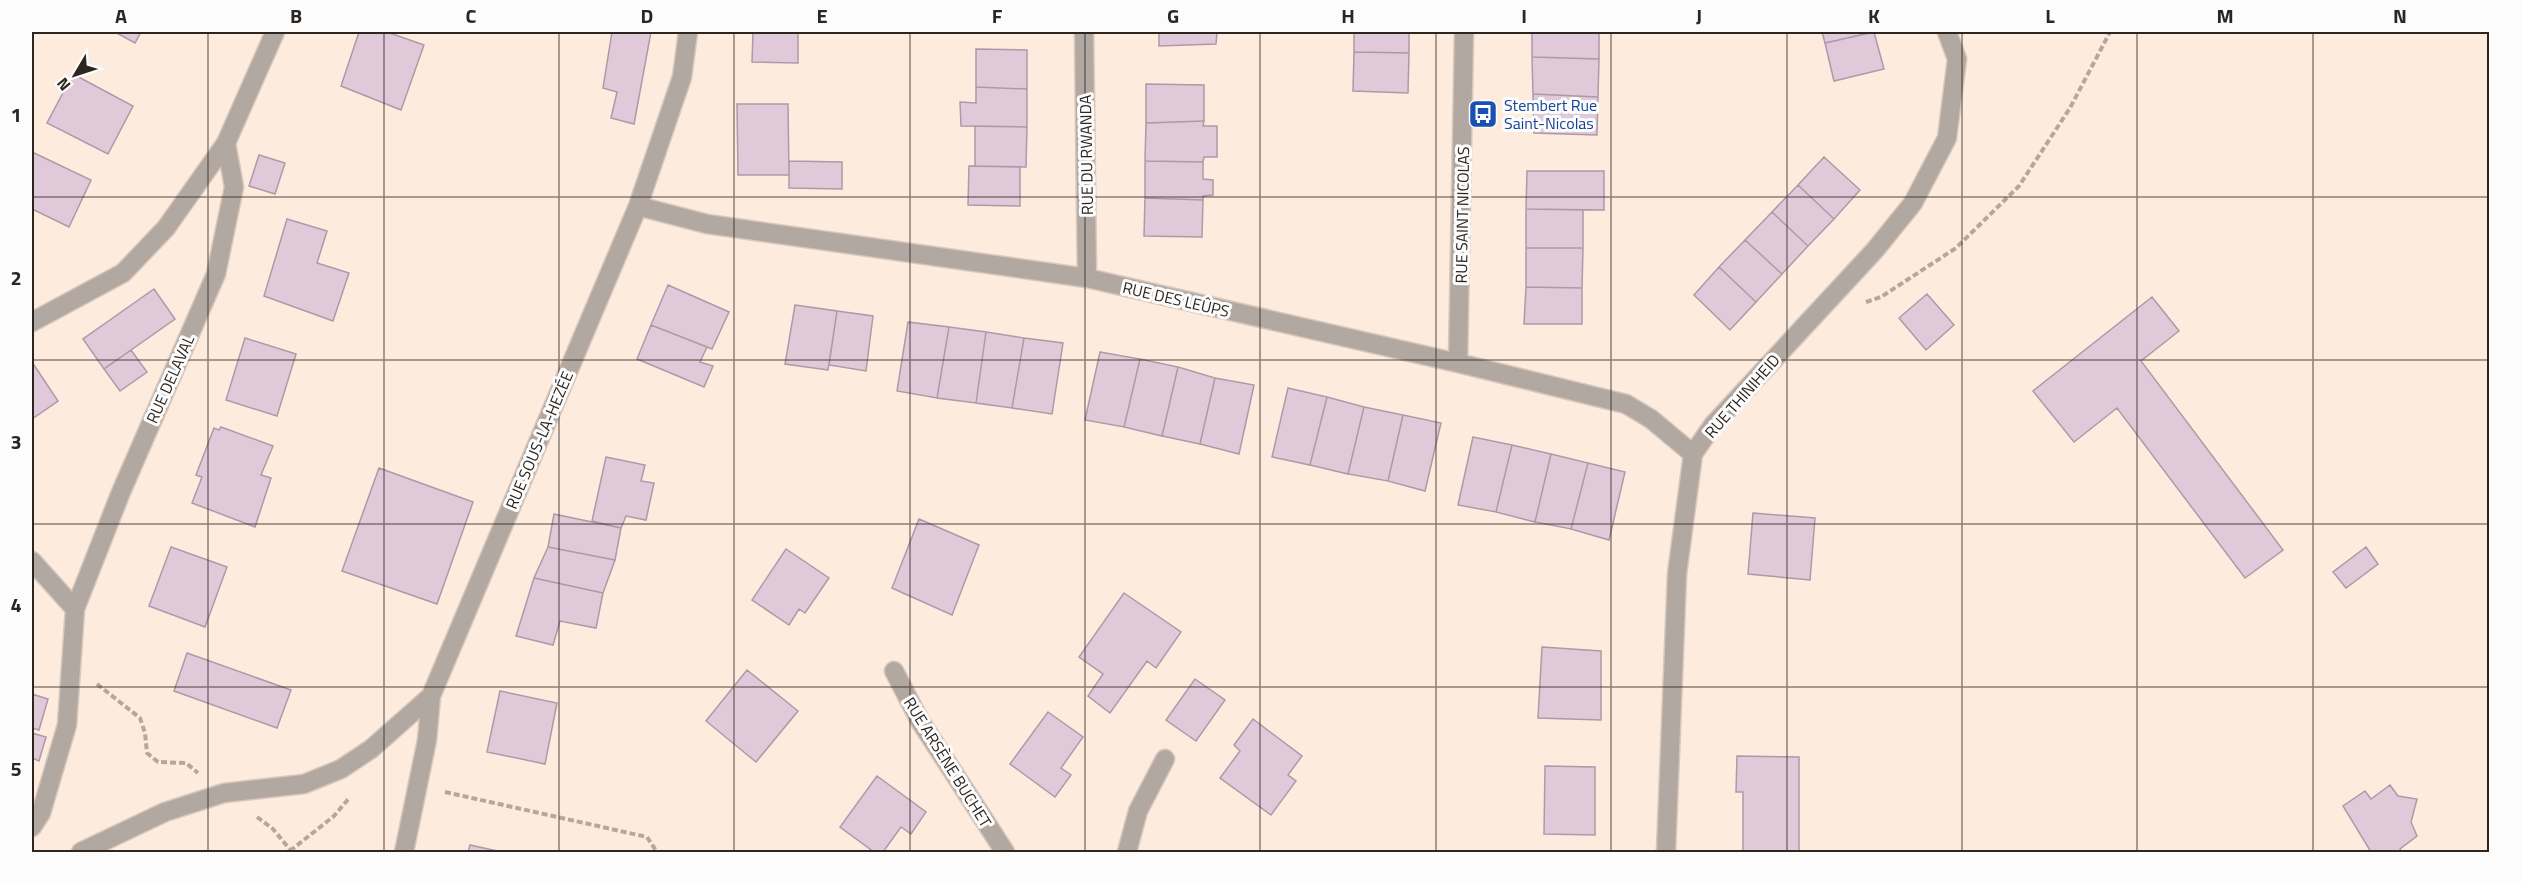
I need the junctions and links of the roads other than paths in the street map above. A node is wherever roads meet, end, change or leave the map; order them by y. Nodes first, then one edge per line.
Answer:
1 (275, 32) edge
2 (688, 32) edge
3 (1084, 32) edge
4 (1464, 32) edge
5 (1947, 32) edge
6 (226, 142) junction
7 (638, 206) junction
8 (1087, 278) junction
9 (32, 322) edge
10 (1458, 363) junction
11 (1693, 454) junction
12 (32, 561) edge
13 (75, 609) junction
14 (894, 671) dead end
15 (431, 696) junction
16 (1165, 759) dead end
17 (32, 827) edge
18 (81, 852) edge
19 (404, 852) edge
20 (1005, 852) edge
21 (1127, 852) edge
22 (1666, 852) edge

1 - 6 street
2 - 7 street, RUE SOUS-LA-HEZÉE
3 - 8 street, RUE DU RWANDA
4 - 10 street, RUE SAINT NICOLAS
5 - 11 street, RUE THINIHEID
6 - 9 street
6 - 13 street, RUE DELAVAL
7 - 8 street, RUE DES LEÛPS
7 - 15 street, RUE SOUS-LA-HEZÉE
8 - 10 street, RUE DES LEÛPS
10 - 11 street, RUE DES LEÛPS
11 - 22 street, RUE THINIHEID
12 - 13 street
13 - 17 street, RUE DELAVAL
14 - 20 street, RUE ARSÈNE BUCHET
15 - 18 street
15 - 19 street, RUE SOUS-LA-HEZÉE
16 - 21 street

